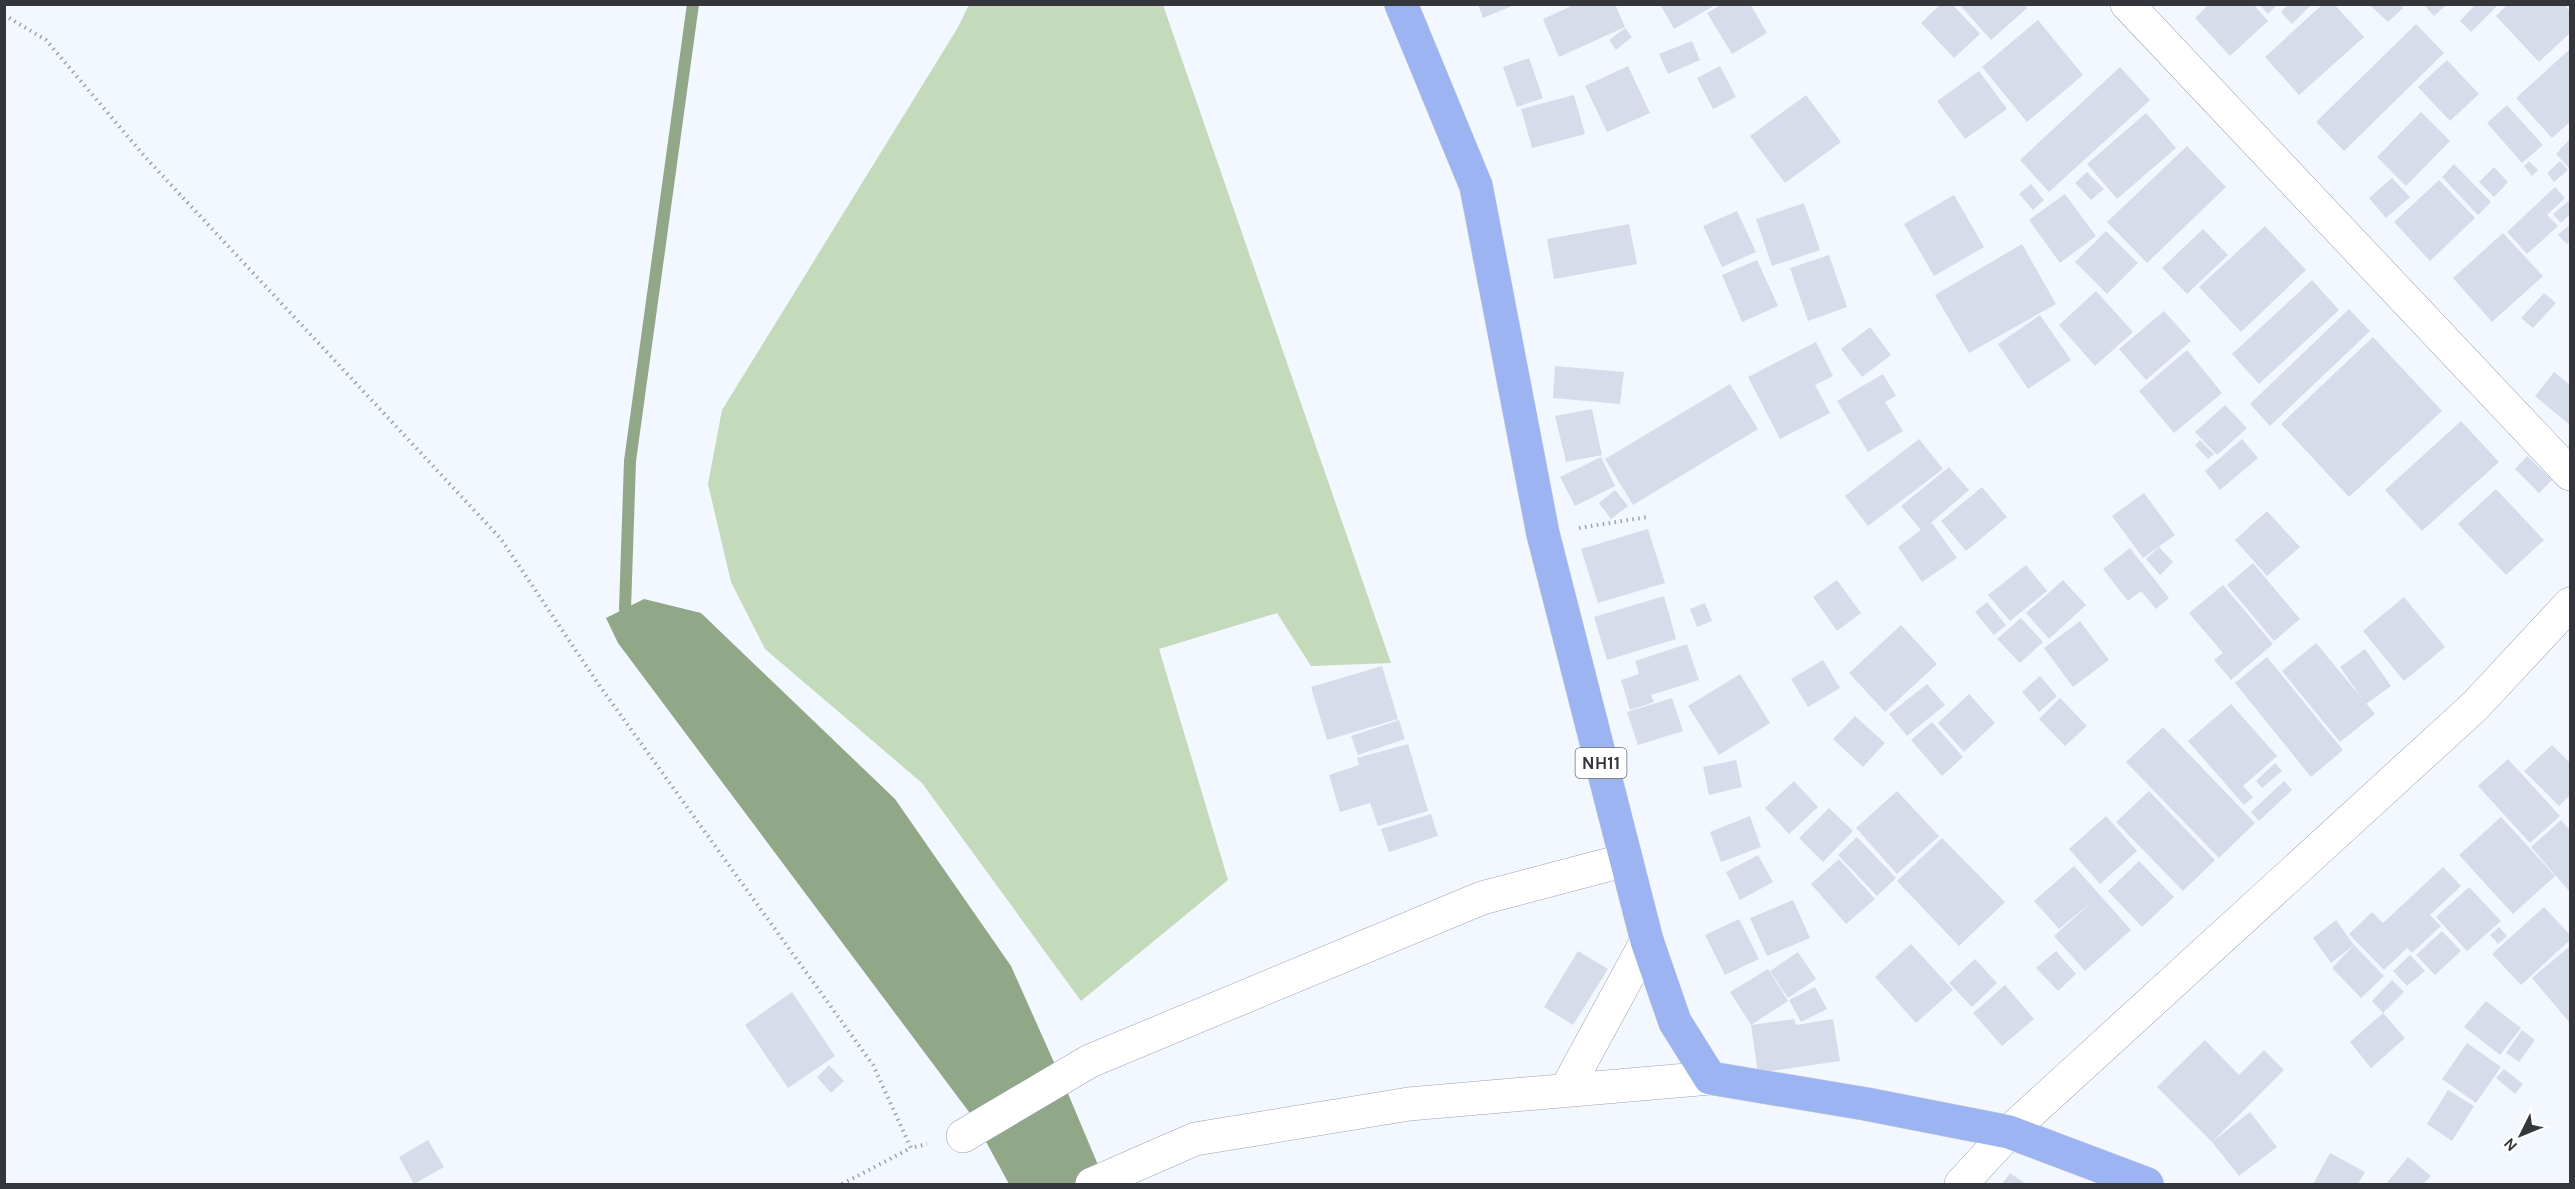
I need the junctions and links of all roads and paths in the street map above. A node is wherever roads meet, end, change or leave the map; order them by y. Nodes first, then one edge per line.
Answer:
1 (1401, 4) edge
2 (2127, 4) edge
3 (4, 15) edge
4 (2571, 474) edge
5 (1647, 517) dead end
6 (1542, 534) junction
7 (2571, 604) edge
8 (1626, 860) junction
9 (1647, 941) junction
10 (1710, 1077) junction
11 (1567, 1088) junction
12 (2009, 1132) junction
13 (963, 1136) joint
14 (911, 1148) junction
15 (842, 1185) edge
16 (1092, 1185) edge
17 (1961, 1185) edge
18 (2147, 1185) edge

1 - 6 highway, NH11
2 - 4 street
3 - 14 path
5 - 6 path
6 - 8 highway, NH11
7 - 12 street
8 - 9 highway, NH11
8 - 13 street
9 - 10 highway, NH11
9 - 11 street
10 - 11 street
10 - 12 highway
11 - 16 street
12 - 17 street
12 - 18 highway
13 - 14 path
14 - 15 path

